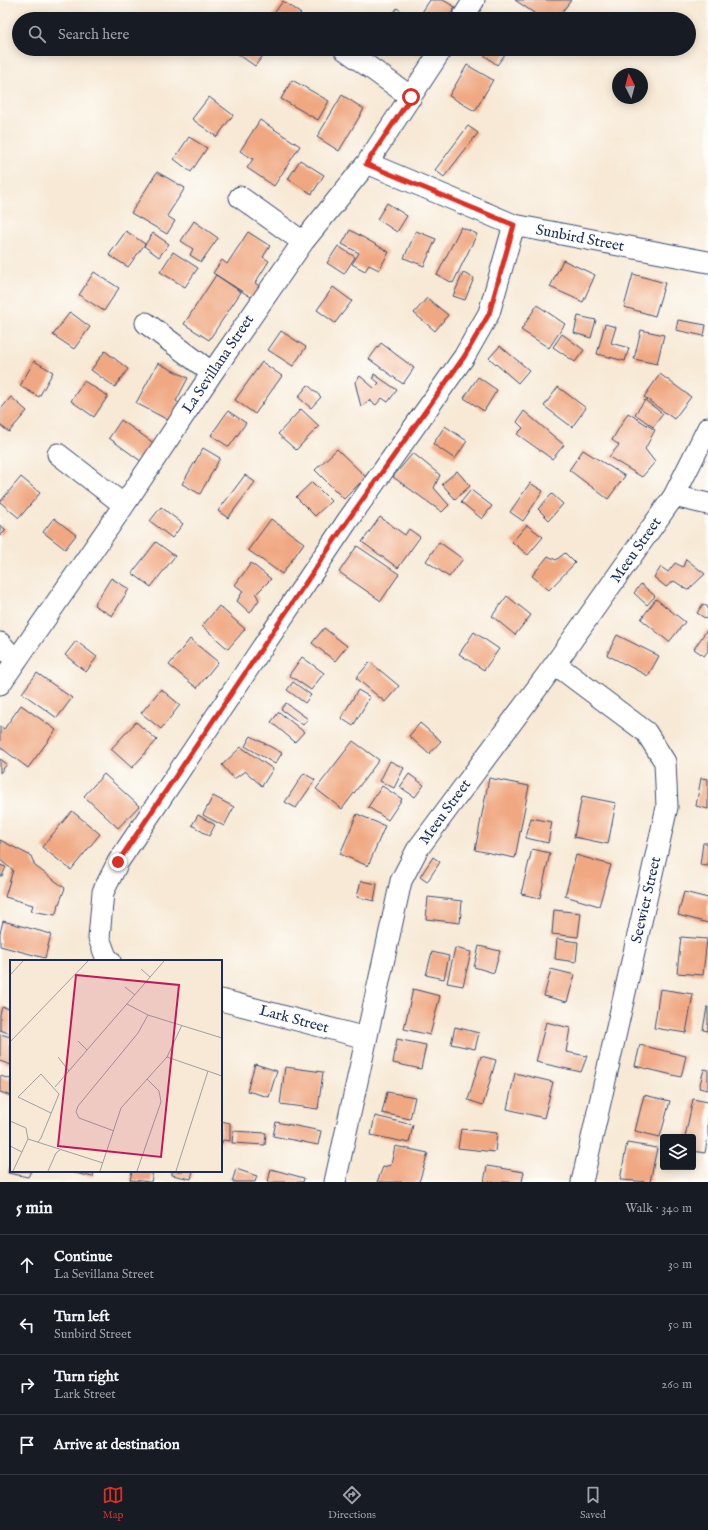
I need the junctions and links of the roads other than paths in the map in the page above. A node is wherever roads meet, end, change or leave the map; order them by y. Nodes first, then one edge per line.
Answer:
1 (474, 0) edge
2 (466, 12) edge
3 (354, 56) edge
4 (437, 56) edge
5 (411, 97) junction
6 (366, 164) junction
7 (240, 197) dead end
8 (514, 225) junction
9 (303, 242) junction
10 (708, 262) edge
11 (146, 323) dead end
12 (212, 373) junction
13 (708, 428) edge
14 (58, 454) dead end
15 (674, 496) junction
16 (708, 504) edge
17 (124, 505) junction
18 (0, 643) edge
19 (16, 661) junction
20 (555, 664) junction
21 (0, 684) edge
22 (109, 960) edge
23 (222, 1000) edge
24 (366, 1038) junction
25 (335, 1182) edge
26 (582, 1182) edge

1 - 2 street
3 - 5 street
4 - 5 street, La Sevillana Street
5 - 6 street, La Sevillana Street
6 - 8 street, Sunbird Street
6 - 9 street, La Sevillana Street
7 - 9 street
8 - 10 street, Sunbird Street
8 - 22 street
9 - 12 street, La Sevillana Street
11 - 12 street
12 - 17 street, La Sevillana Street
13 - 15 street, Meeu Street
14 - 17 street
15 - 16 street
15 - 20 street, Meeu Street
17 - 19 street, La Sevillana Street
18 - 19 street
19 - 21 street, La Sevillana Street
20 - 24 street, Meeu Street
20 - 26 street, Seewier Street
23 - 24 street, Lark Street
24 - 25 street, Meeu Street

